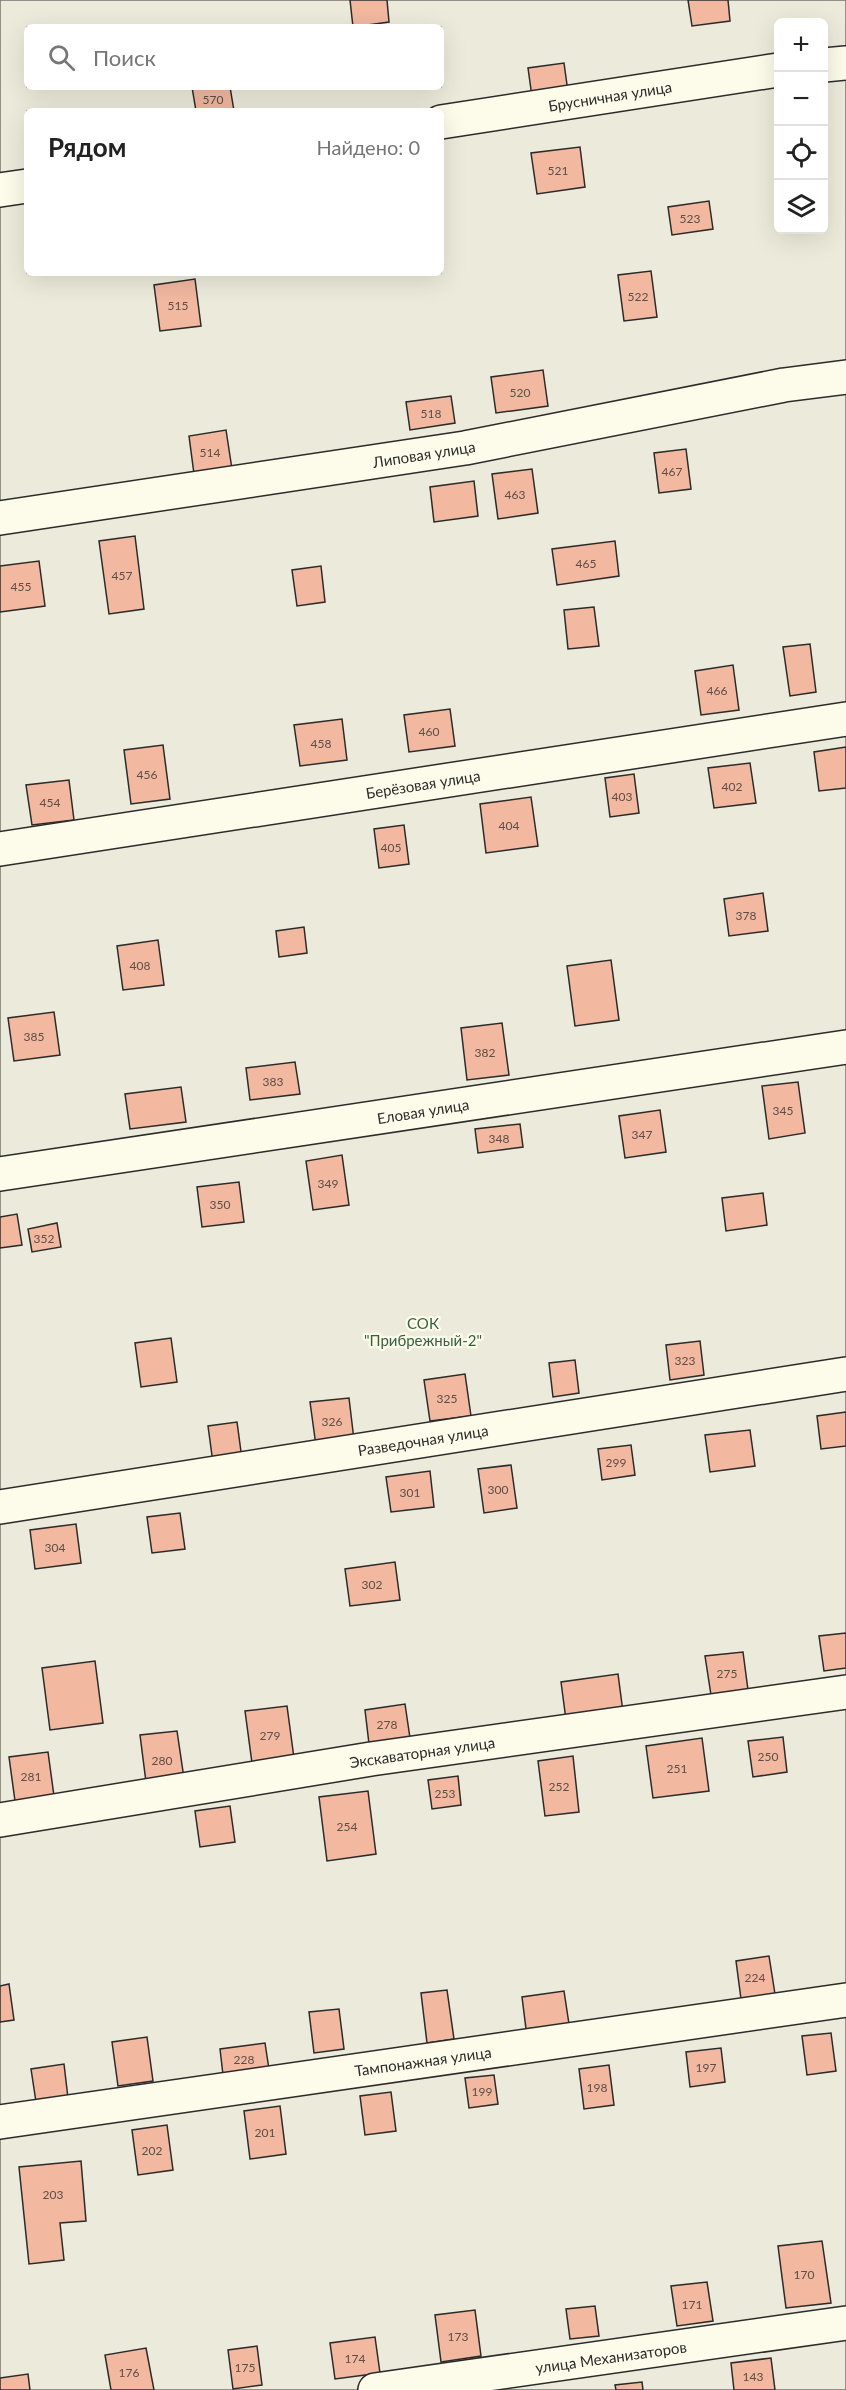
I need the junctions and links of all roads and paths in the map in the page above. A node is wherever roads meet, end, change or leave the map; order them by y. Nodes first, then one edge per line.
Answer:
1 (846, 63) edge
2 (828, 65) edge
3 (774, 71) edge
4 (444, 122) edge
5 (24, 186) edge
6 (0, 190) edge
7 (846, 377) edge
8 (0, 518) edge
9 (846, 719) edge
10 (0, 849) edge
11 (846, 1047) edge
12 (0, 1174) edge
13 (846, 1374) edge
14 (0, 1507) edge
15 (846, 1692) edge
16 (0, 1820) edge
17 (846, 2001) edge
18 (0, 2122) edge
19 (846, 2323) edge
20 (375, 2390) edge

1 - 2 street
3 - 4 street, Брусничная улица
5 - 6 street
7 - 8 street, Липовая улица
9 - 10 street, Берёзовая улица
11 - 12 street, Еловая улица
13 - 14 street, Разведочная улица
15 - 16 street, Экскаваторная улица
17 - 18 street, Тампонажная улица
19 - 20 street, улица Механизаторов

